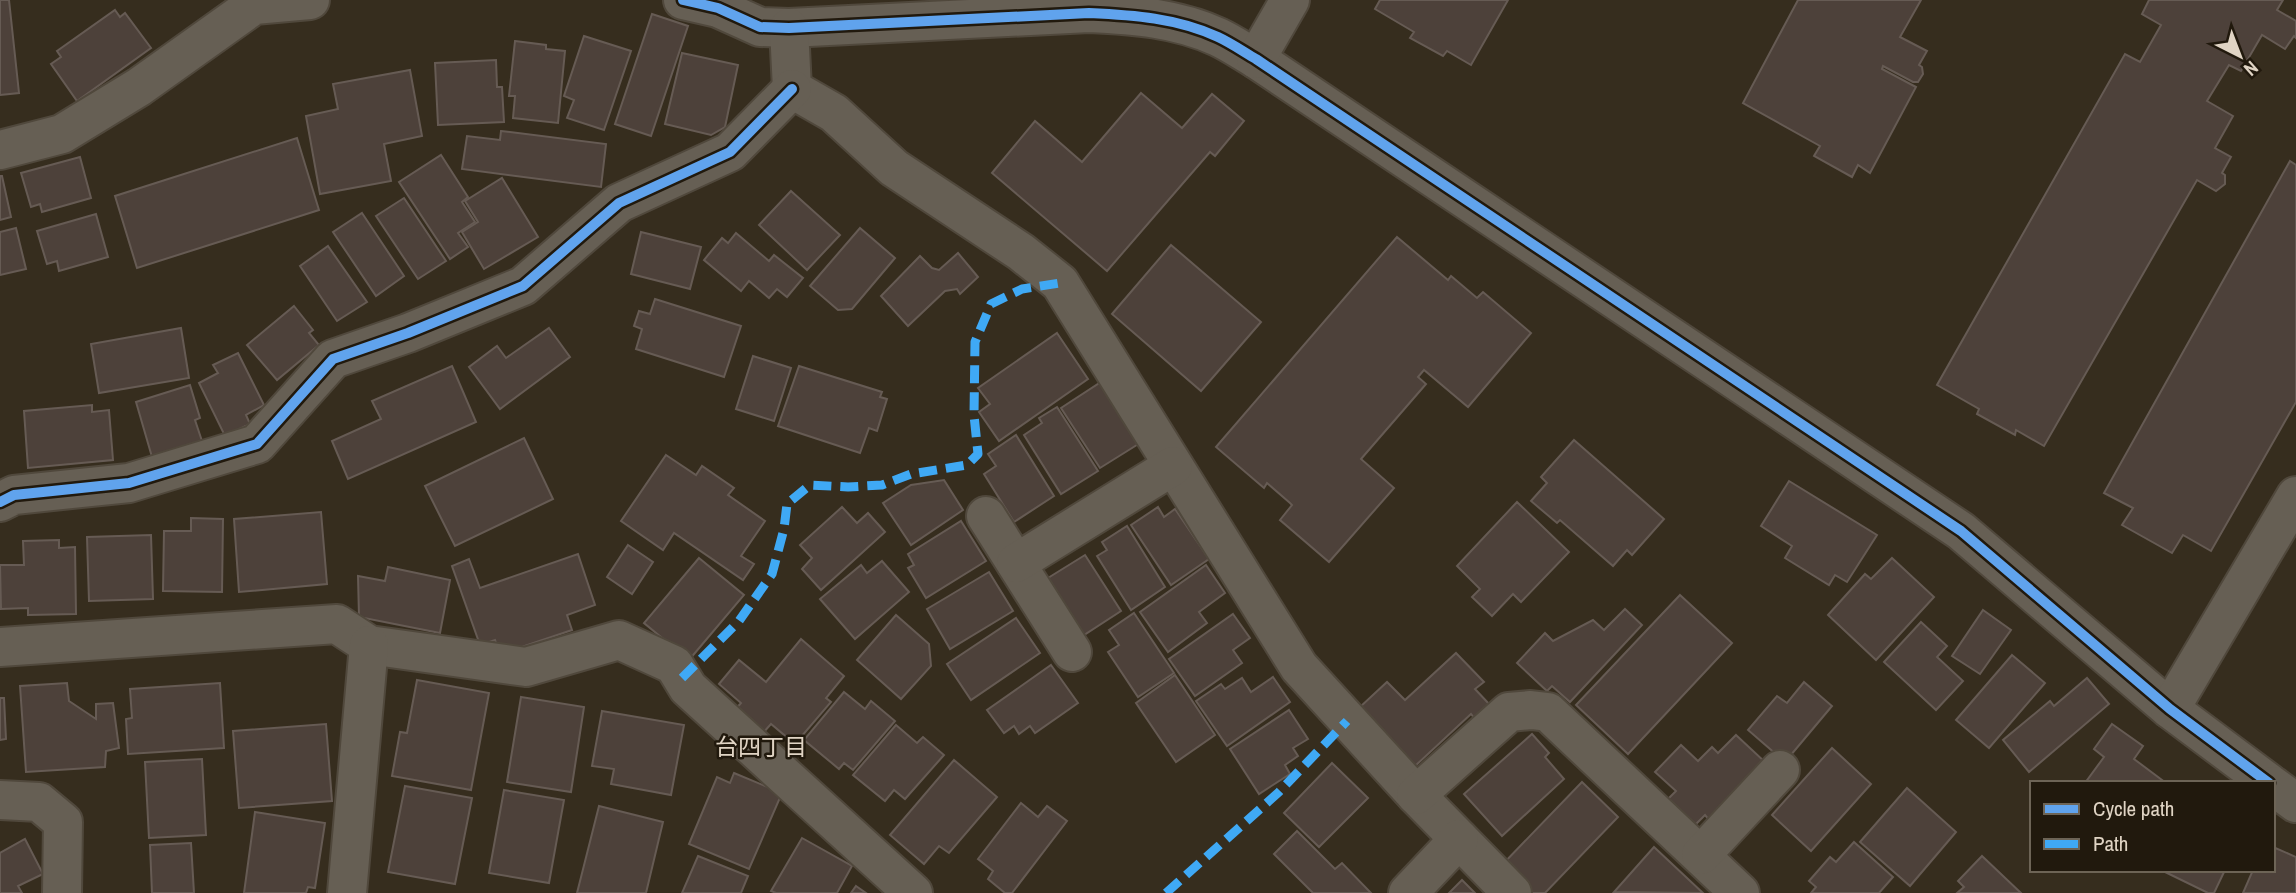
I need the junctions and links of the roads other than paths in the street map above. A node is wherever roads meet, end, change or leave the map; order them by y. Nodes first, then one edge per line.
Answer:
1 (310, 0) edge
2 (1290, 0) edge
3 (705, 3) edge
4 (1016, 9) edge
5 (789, 28) junction
6 (1256, 59) junction
7 (792, 89) junction
8 (0, 149) edge
9 (1173, 466) junction
10 (2296, 496) edge
11 (0, 502) edge
12 (986, 516) dead end
13 (1016, 563) junction
14 (369, 645) junction
15 (0, 647) edge
16 (1072, 652) dead end
17 (2170, 709) junction
18 (1780, 770) dead end
19 (2266, 781) edge
20 (2275, 787) edge
21 (1416, 795) junction
22 (0, 800) edge
23 (2296, 803) edge
24 (1459, 839) junction
25 (1701, 856) junction
26 (62, 893) edge
27 (347, 893) edge
28 (913, 893) edge
29 (1408, 893) edge
30 (1512, 893) edge
31 (1740, 893) edge

1 - 8 street
2 - 6 street
3 - 5 street
4 - 5 street
4 - 6 street
5 - 7 street
6 - 17 street
7 - 9 street
7 - 11 street
9 - 13 street
9 - 21 street
10 - 17 street
12 - 13 street
13 - 16 street
14 - 15 street
14 - 27 street
14 - 28 street
17 - 19 street
18 - 25 street
20 - 23 street
21 - 24 street
21 - 25 street
22 - 26 street
24 - 29 street
24 - 30 street
25 - 31 street

